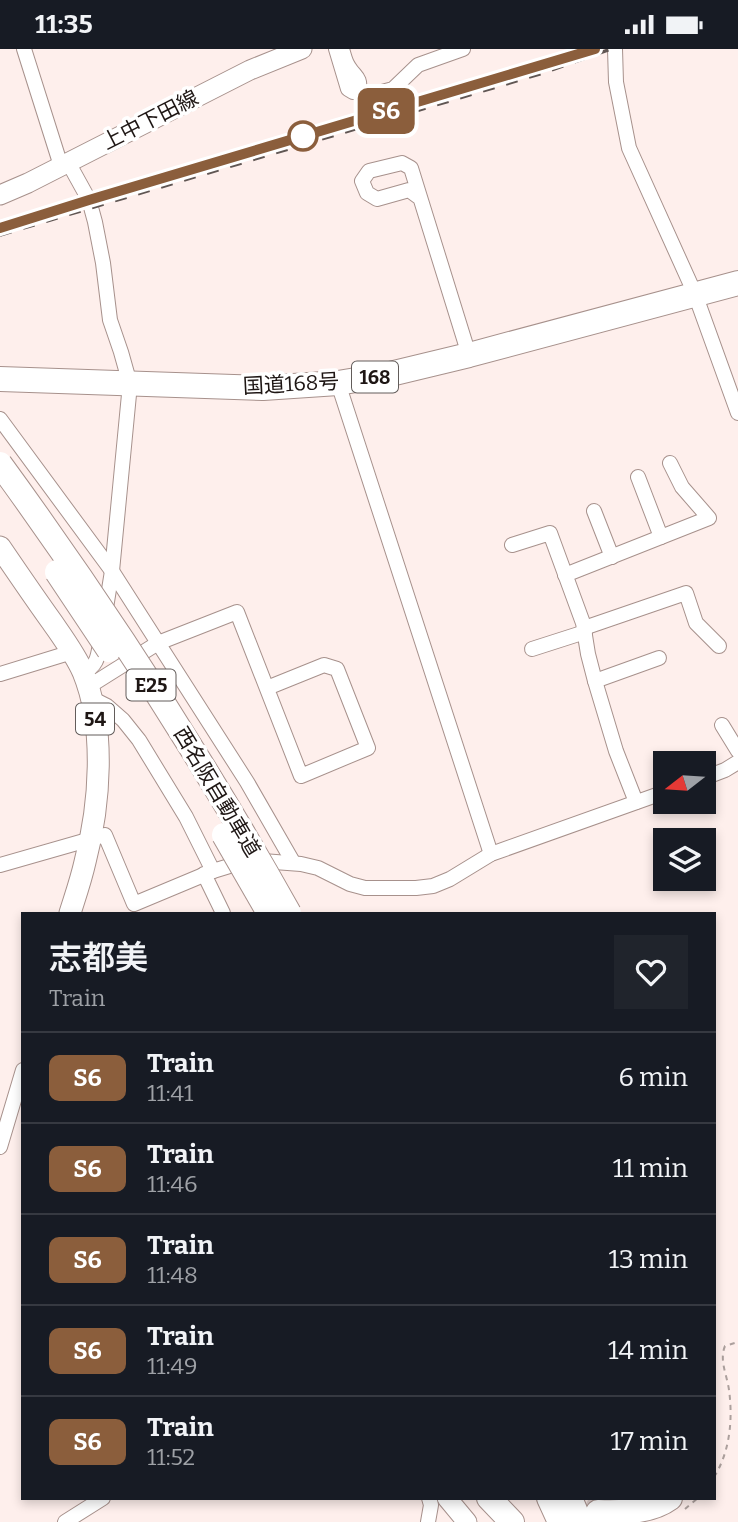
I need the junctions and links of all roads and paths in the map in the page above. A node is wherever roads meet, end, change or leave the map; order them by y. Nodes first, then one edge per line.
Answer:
1 (24, 49) edge
2 (302, 49) edge
3 (336, 49) edge
4 (342, 49) edge
5 (463, 49) edge
6 (615, 49) edge
7 (359, 90) junction
8 (65, 164) junction
9 (0, 195) edge
10 (420, 198) dead end
11 (738, 283) edge
12 (695, 294) junction
13 (469, 355) junction
14 (0, 379) edge
15 (49, 380) junction
16 (338, 383) junction
17 (130, 384) junction
18 (0, 386) edge
19 (738, 413) edge
20 (0, 419) edge
21 (670, 463) dead end
22 (0, 464) edge
23 (638, 477) dead end
24 (0, 492) edge
25 (594, 511) dead end
26 (661, 537) junction
27 (512, 545) dead end
28 (0, 547) edge
29 (612, 557) junction
30 (111, 571) junction
31 (565, 575) junction
32 (584, 630) junction
33 (158, 643) junction
34 (719, 646) dead end
35 (532, 649) dead end
36 (72, 652) junction
37 (659, 658) dead end
38 (0, 674) edge
39 (595, 681) junction
40 (87, 686) junction
41 (267, 688) junction
42 (722, 725) dead end
43 (738, 751) edge
44 (738, 762) edge
45 (716, 773) edge
46 (653, 796) edge
47 (636, 802) junction
48 (90, 839) junction
49 (491, 853) junction
50 (293, 862) junction
51 (0, 865) edge
52 (209, 872) junction
53 (253, 885) junction
54 (70, 912) edge
55 (223, 912) edge
56 (256, 912) edge
57 (268, 912) edge
58 (288, 912) edge
59 (21, 1077) edge
60 (0, 1147) edge
61 (738, 1342) edge
62 (716, 1474) edge
63 (100, 1500) edge
64 (430, 1500) edge
65 (449, 1500) edge
66 (491, 1500) edge
67 (550, 1500) edge
68 (628, 1500) edge
69 (667, 1500) edge
70 (586, 1509) edge
71 (65, 1522) edge
72 (428, 1522) edge
73 (467, 1522) edge
74 (512, 1522) edge
75 (560, 1522) edge

1 - 8 street
2 - 8 main road, 上中下田線
3 - 7 street
4 - 7 street
5 - 7 street
6 - 12 street
8 - 9 main road, 上中下田線
8 - 17 street
10 - 13 street
11 - 12 highway, 国道168号 / 168
12 - 13 highway, 国道168号 / 168
12 - 19 street
13 - 16 highway, 国道168号 / 168
14 - 15 highway, 国道168号 / 168
15 - 17 highway, 国道168号 / 168
15 - 18 main road
16 - 17 highway, 国道168号 / 168
16 - 49 street
17 - 30 street
20 - 30 street
21 - 26 street
22 - 58 highway, 西名阪自動車道 / E25, bridge
23 - 26 street
24 - 53 highway, 西名阪自動車道 / E25, bridge
25 - 29 street
26 - 29 street
27 - 31 street
28 - 36 main road, 54
29 - 31 street
30 - 33 street
30 - 40 street
31 - 32 street
32 - 34 street
32 - 35 street
32 - 39 street
33 - 40 street
33 - 41 street
33 - 50 street
36 - 38 street
36 - 40 main road, 54
37 - 39 street
39 - 47 street
40 - 48 main road, 54
40 - 52 street
41 - 41 street
42 - 43 street
44 - 45 street
46 - 47 street
47 - 49 street
48 - 51 street
48 - 52 street
48 - 54 main road, 54
49 - 50 street
50 - 52 street
52 - 55 street
53 - 56 highway
53 - 57 highway, 西名阪自動車道 / E25, bridge
59 - 60 street
61 - 62 path
63 - 71 street
64 - 72 street
65 - 73 main road
66 - 74 highway
67 - 75 highway
68 - 70 highway
69 - 70 highway

